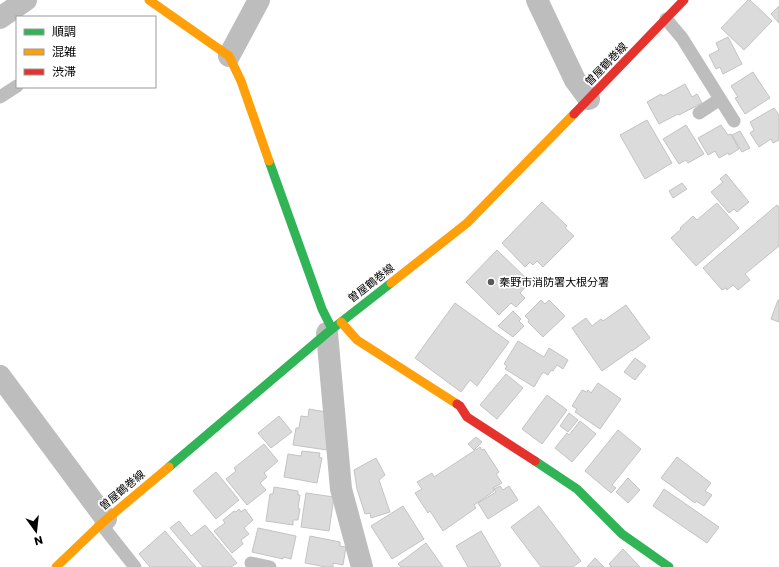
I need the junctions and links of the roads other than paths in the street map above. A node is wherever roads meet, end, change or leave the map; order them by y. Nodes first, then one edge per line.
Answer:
1 (26, 0) edge
2 (149, 0) edge
3 (259, 0) edge
4 (537, 0) edge
5 (684, 0) edge
6 (0, 18) edge
7 (666, 19) junction
8 (228, 56) junction
9 (16, 87) edge
10 (0, 97) edge
11 (589, 99) junction
12 (720, 99) junction
13 (699, 113) dead end
14 (734, 121) dead end
15 (333, 328) junction
16 (0, 376) edge
17 (103, 521) junction
18 (251, 563) dead end
19 (56, 567) edge
20 (136, 567) edge
21 (270, 567) edge
22 (362, 567) edge
23 (669, 567) edge

1 - 6 street
2 - 8 main road
3 - 8 street
4 - 11 street
5 - 7 main road, 曽屋鶴巻線
7 - 11 main road, 曽屋鶴巻線
7 - 12 lane
8 - 15 main road
9 - 10 lane
11 - 15 main road, 曽屋鶴巻線
12 - 13 lane
12 - 14 lane
15 - 17 main road, 曽屋鶴巻線
15 - 22 street
15 - 23 main road
16 - 17 street
17 - 19 main road, 曽屋鶴巻線
17 - 20 lane
18 - 21 lane

